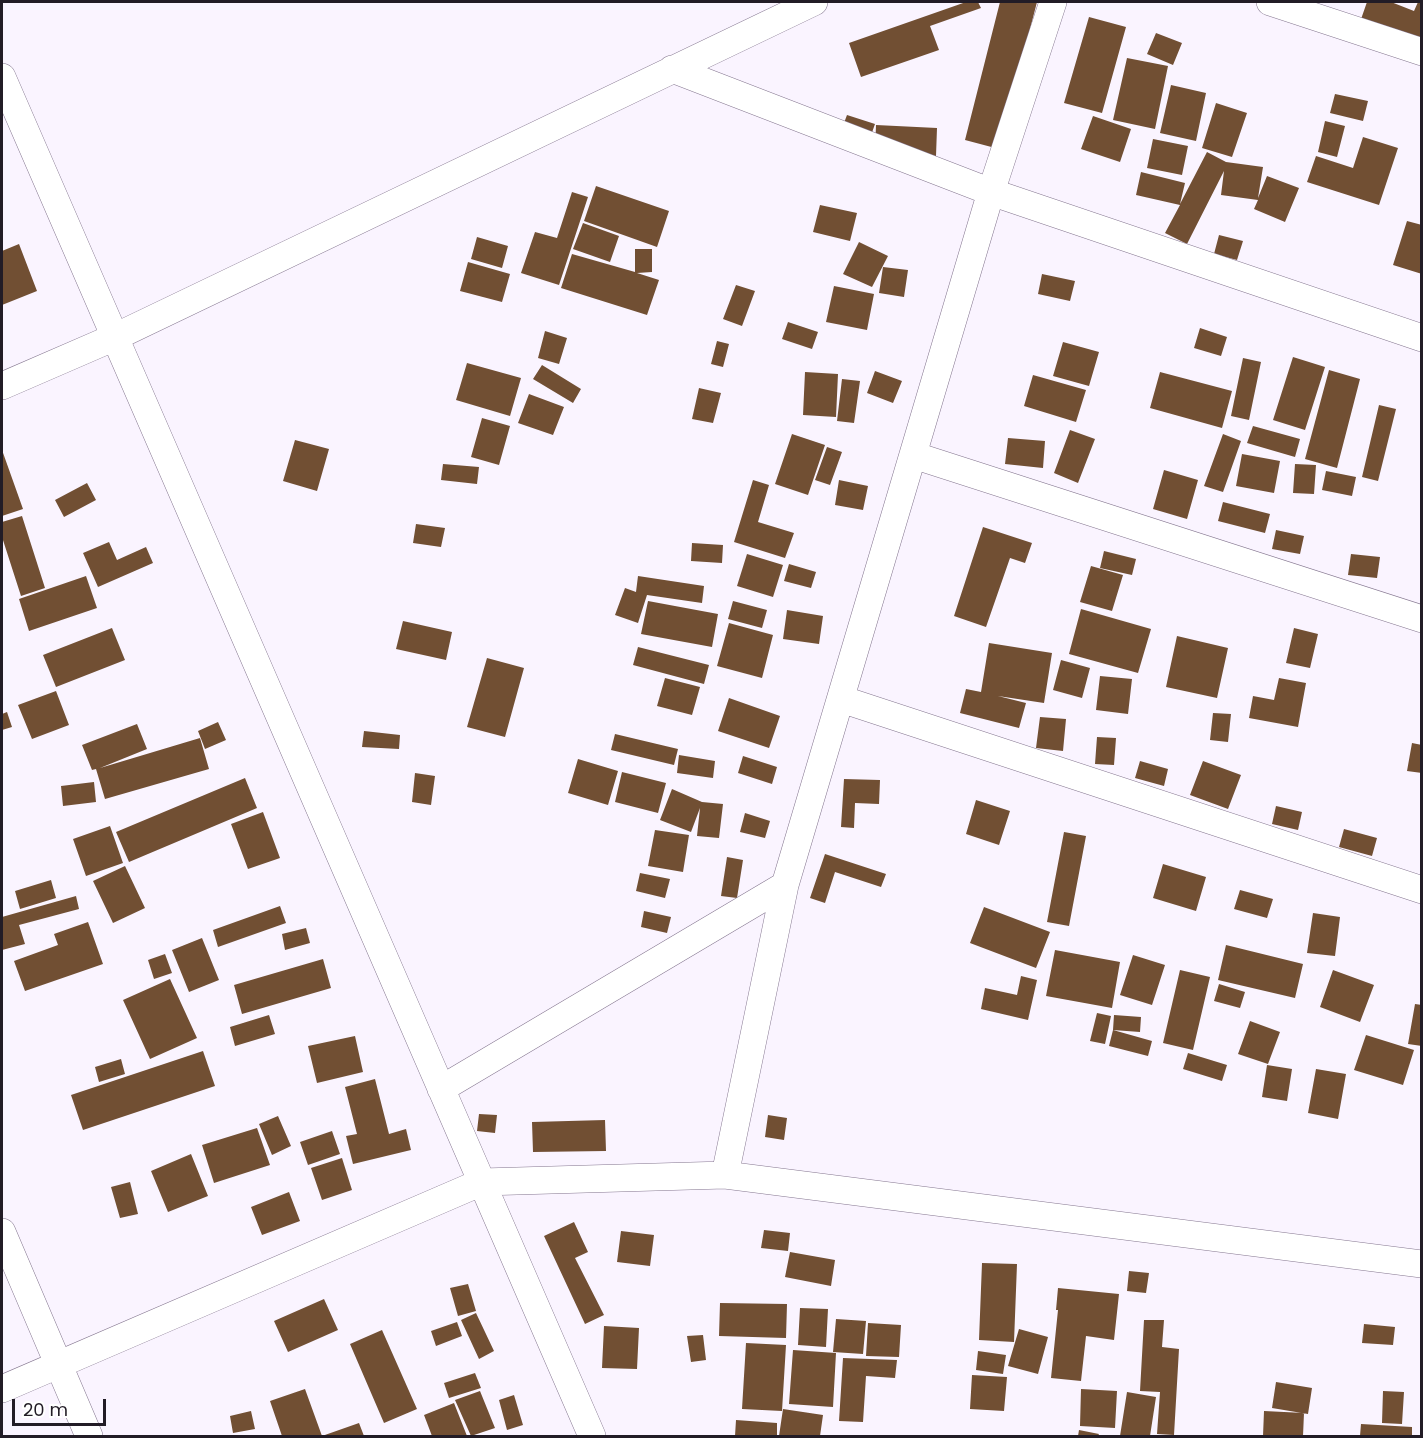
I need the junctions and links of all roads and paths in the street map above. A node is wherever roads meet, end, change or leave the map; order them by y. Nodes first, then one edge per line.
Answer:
1 (814, 2) edge
2 (1053, 2) edge
3 (1270, 2) edge
4 (1422, 52) edge
5 (672, 69) junction
6 (2, 77) edge
7 (991, 192) junction
8 (115, 337) junction
9 (1422, 338) edge
10 (2, 386) edge
11 (913, 455) junction
12 (1422, 619) edge
13 (841, 699) junction
14 (785, 885) junction
15 (1422, 890) edge
16 (441, 1089) junction
17 (725, 1175) junction
18 (482, 1182) junction
19 (2, 1232) edge
20 (1422, 1264) edge
21 (58, 1365) junction
22 (2, 1389) edge
23 (89, 1437) edge
24 (592, 1437) edge

1 - 5 street
2 - 7 street
3 - 4 street
5 - 7 street
5 - 8 street
6 - 8 street
7 - 9 street
7 - 11 street
8 - 10 street
8 - 16 street
11 - 12 street
11 - 13 street
13 - 14 street
13 - 15 street
14 - 16 street
14 - 17 street
16 - 18 street
17 - 18 street
17 - 20 street
18 - 21 street
18 - 24 street
19 - 21 street
21 - 22 street
21 - 23 street

